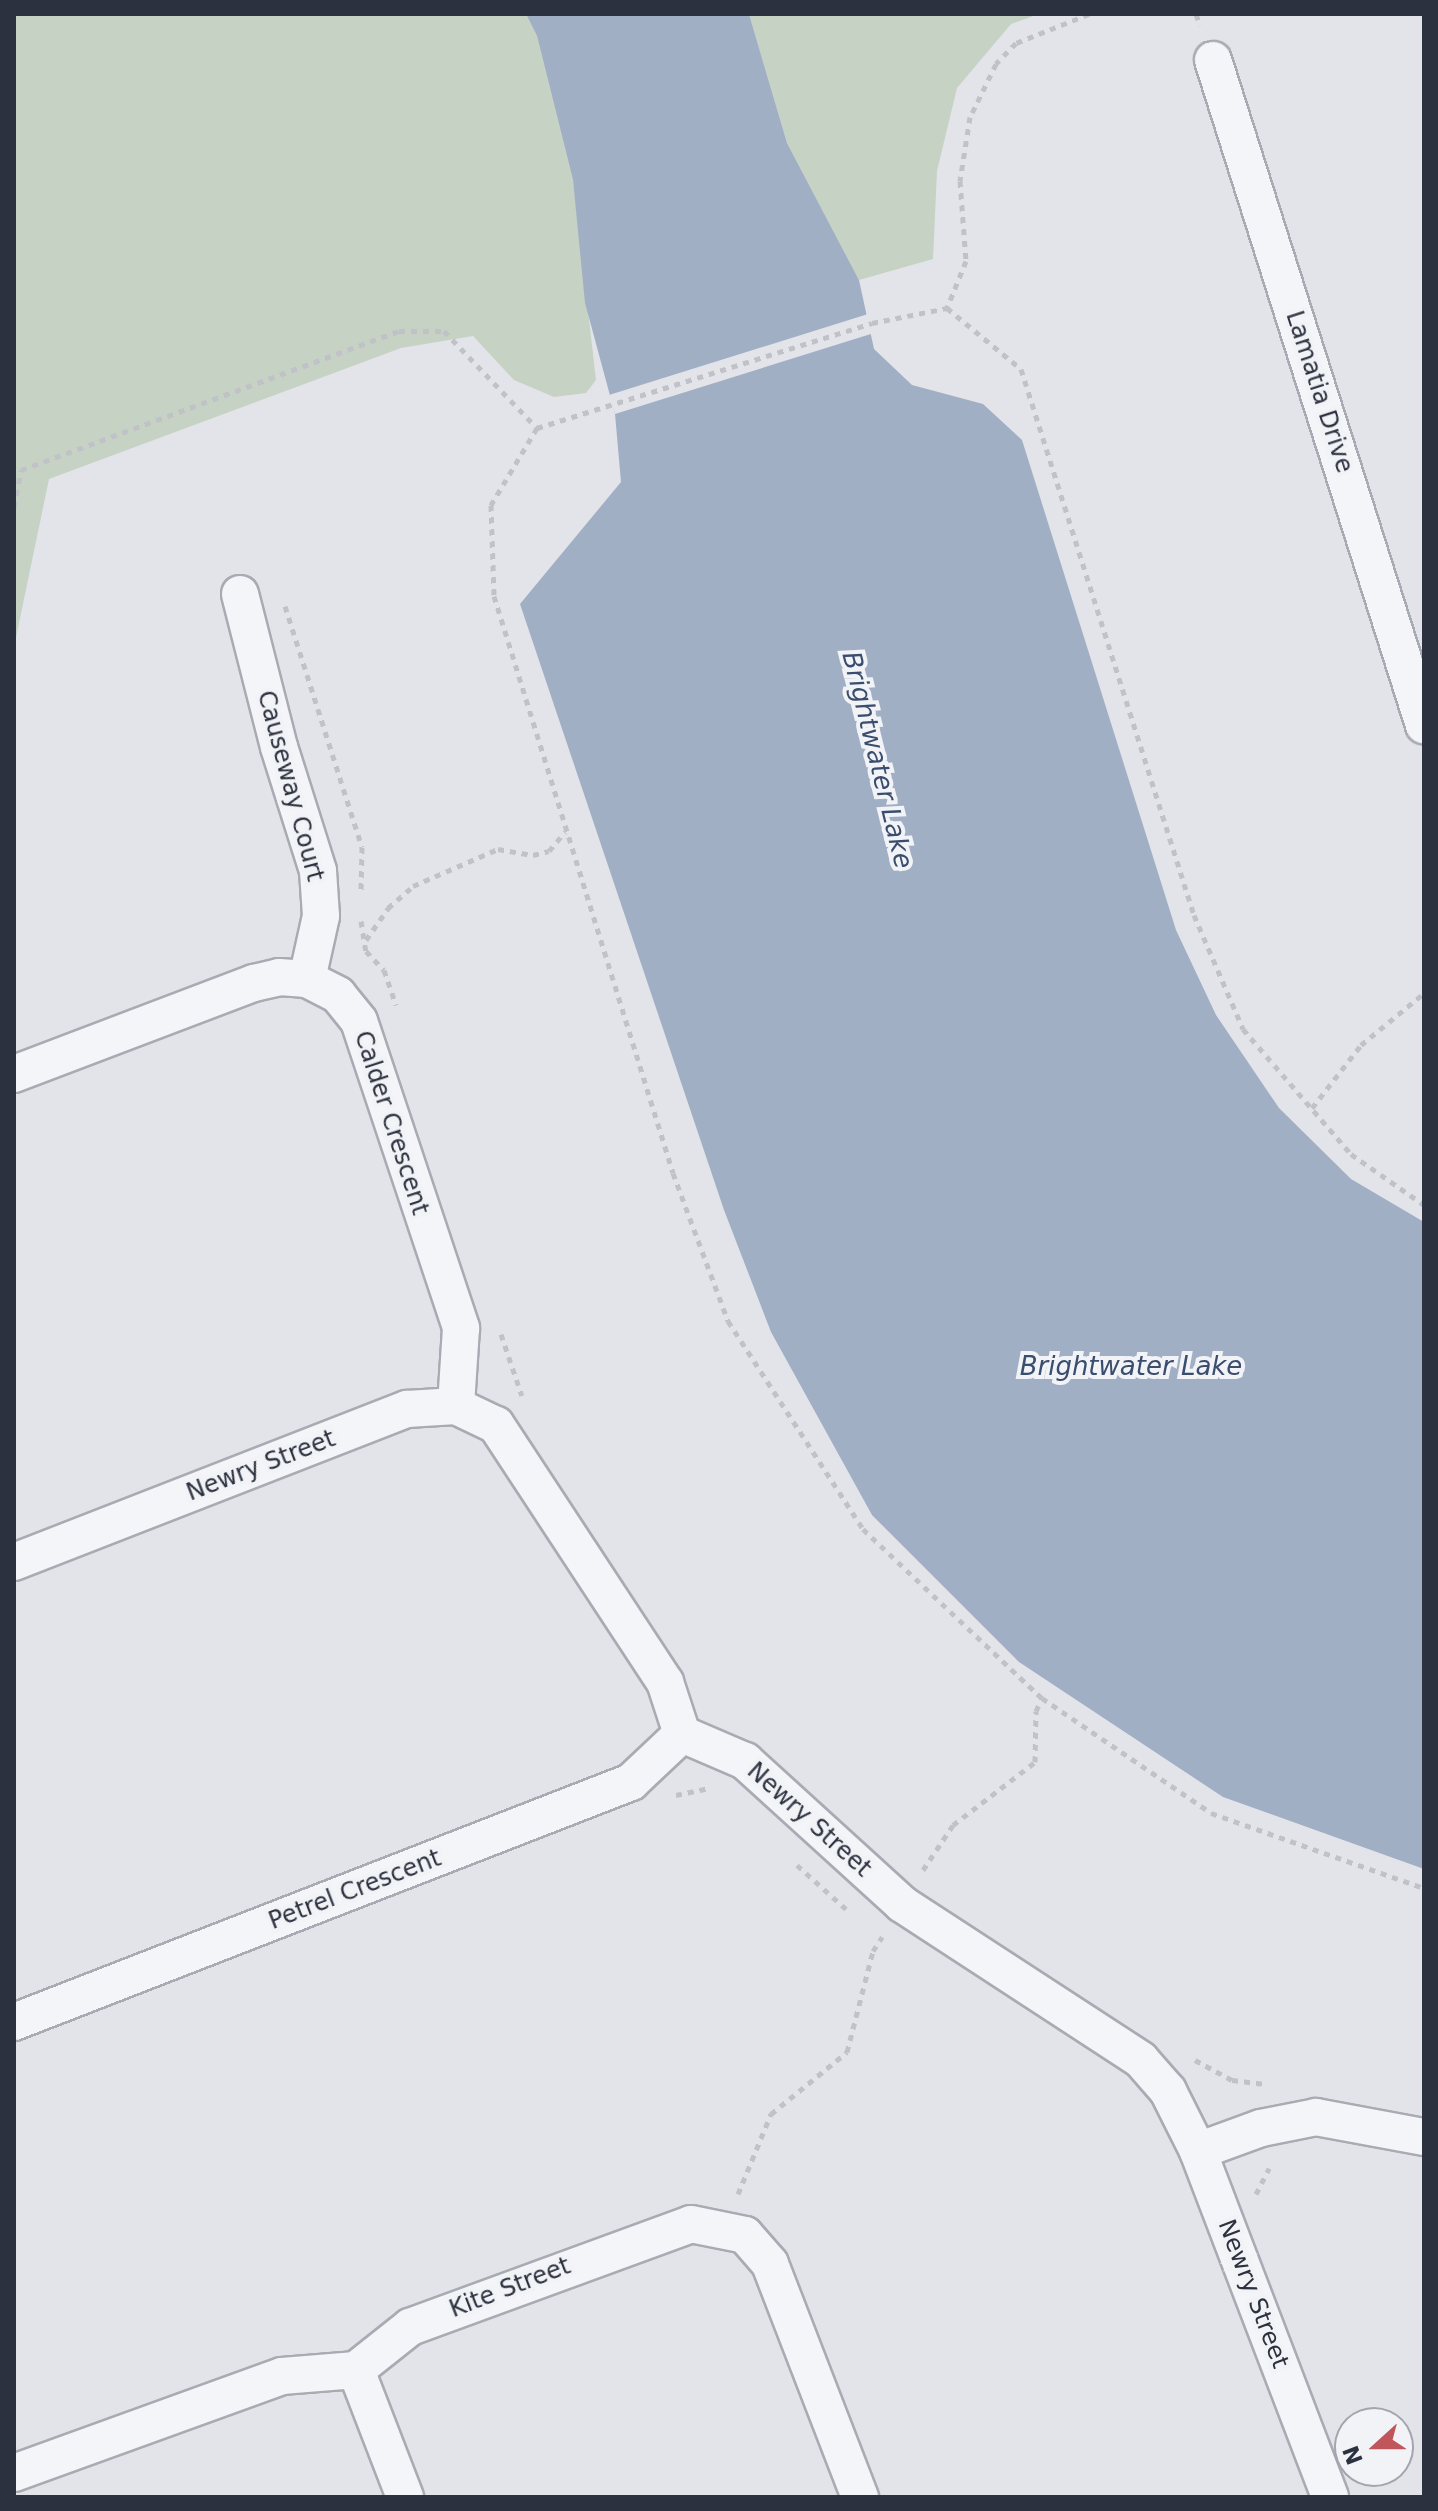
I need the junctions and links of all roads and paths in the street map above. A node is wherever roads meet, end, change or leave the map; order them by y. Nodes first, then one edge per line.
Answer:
1 (1089, 14) edge
2 (1213, 60) dead end
3 (947, 308) junction
4 (537, 428) junction
5 (14, 507) edge
6 (240, 594) joint
7 (1424, 725) edge
8 (565, 831) junction
9 (360, 900) dead end
10 (360, 914) dead end
11 (365, 941) junction
12 (307, 979) junction
13 (1424, 993) edge
14 (400, 1014) dead end
15 (14, 1074) edge
16 (1312, 1108) junction
17 (1424, 1205) edge
18 (498, 1320) dead end
19 (525, 1401) dead end
20 (456, 1406) junction
21 (14, 1562) edge
22 (682, 1734) junction
23 (716, 1791) dead end
24 (671, 1798) dead end
25 (788, 1856) dead end
26 (911, 1862) dead end
27 (935, 1879) dead end
28 (1424, 1888) edge
29 (858, 1918) dead end
30 (871, 1926) dead end
31 (883, 1934) dead end
32 (14, 2022) edge
33 (1192, 2057) dead end
34 (1272, 2084) dead end
35 (1424, 2137) edge
36 (1198, 2151) junction
37 (356, 2370) junction
38 (14, 2473) edge
39 (405, 2497) edge
40 (860, 2497) edge
41 (1330, 2497) edge

1 - 3 path
2 - 7 street, Lamatia Drive
3 - 4 path
3 - 16 path
4 - 5 path
4 - 8 path
6 - 9 path
6 - 12 street, Causeway Court
8 - 11 path
8 - 28 path
10 - 11 path
11 - 14 path
12 - 15 street
12 - 20 street, Calder Crescent
13 - 16 path
16 - 17 path
18 - 19 path
20 - 21 street, Newry Street
20 - 22 street, Newry Street
22 - 32 street, Petrel Crescent
22 - 36 street, Newry Street
23 - 24 path
25 - 29 path
26 - 27 path
30 - 31 path
33 - 34 path
35 - 36 street
36 - 41 street, Newry Street
37 - 38 street
37 - 39 street
37 - 40 street, Kite Street

